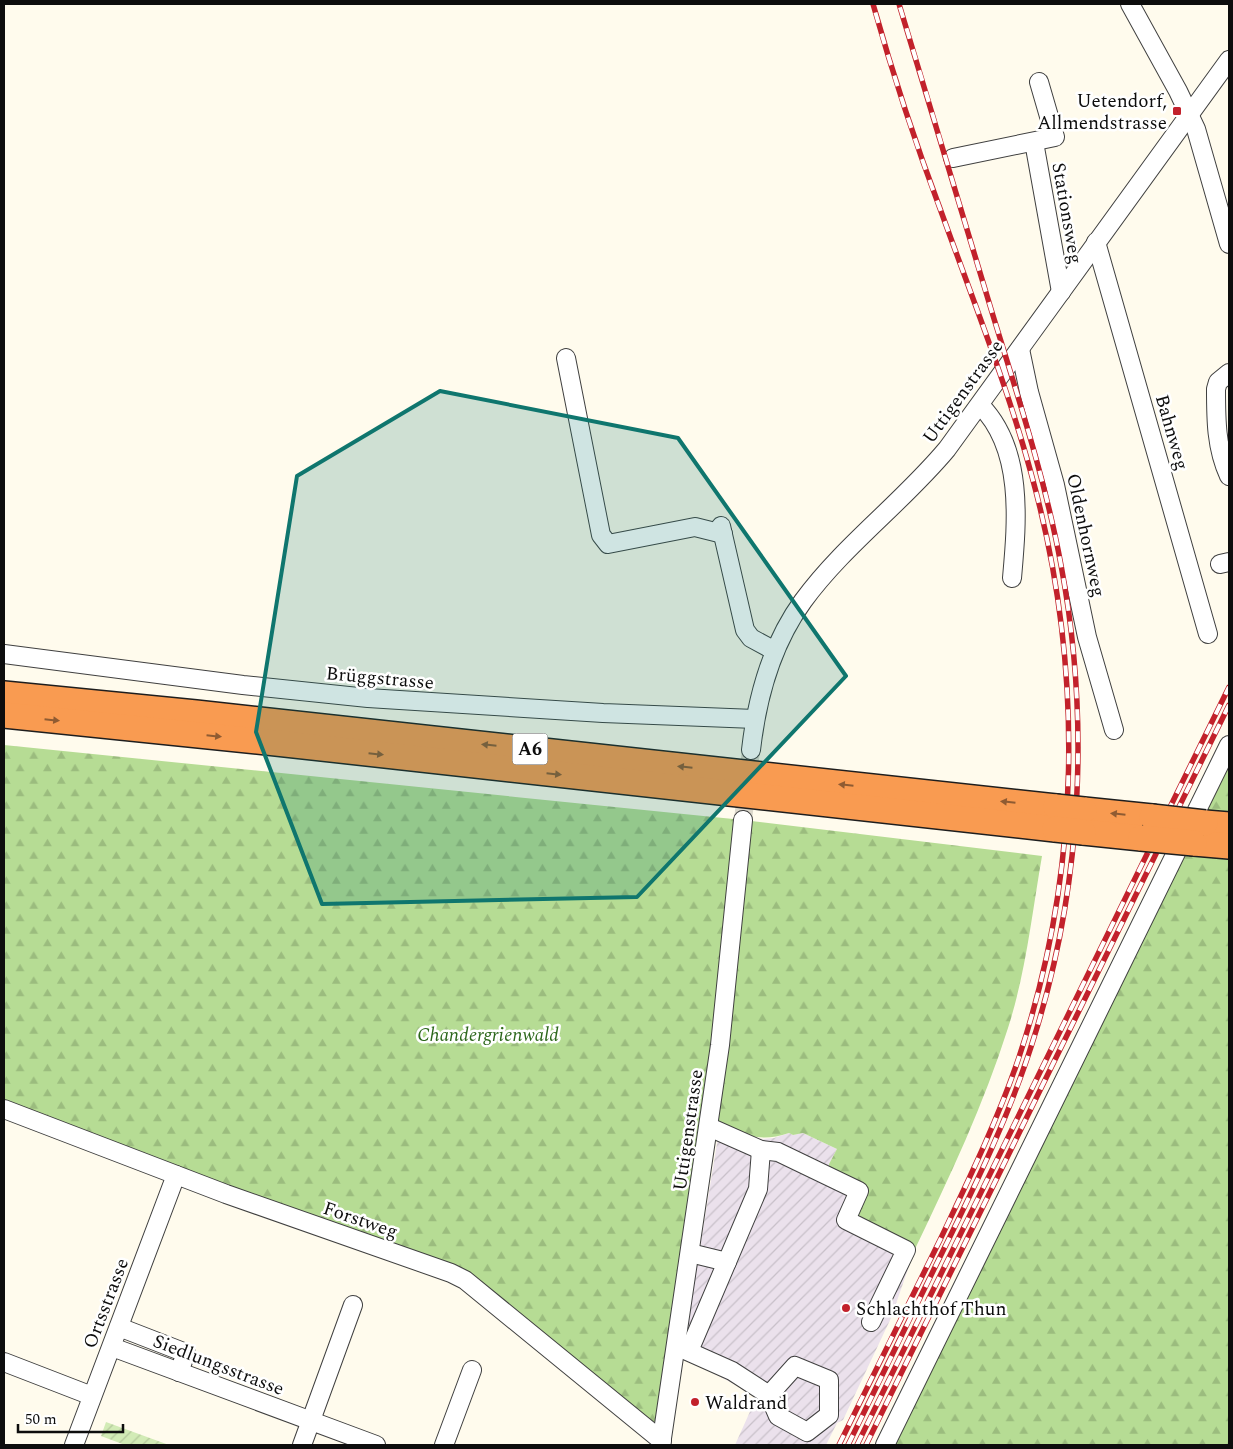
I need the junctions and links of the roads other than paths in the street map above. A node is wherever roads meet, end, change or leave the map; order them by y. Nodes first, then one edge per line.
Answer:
1 (1130, 4) edge
2 (1229, 60) edge
3 (1039, 82) dead end
4 (1190, 114) junction
5 (1034, 142) junction
6 (953, 158) dead end
7 (1096, 242) junction
8 (1229, 244) edge
9 (1061, 292) junction
10 (1020, 349) junction
11 (566, 358) dead end
12 (1229, 373) edge
13 (980, 405) junction
14 (1229, 476) edge
15 (1012, 578) dead end
16 (1208, 634) dead end
17 (775, 651) junction
18 (4, 654) edge
19 (4, 694) edge
20 (4, 715) edge
21 (755, 719) junction
22 (1114, 730) dead end
23 (1229, 745) edge
24 (751, 750) tunnel mouth
25 (1224, 767) edge
26 (1056, 818) junction
27 (743, 820) tunnel mouth
28 (1209, 830) edge
29 (1229, 846) edge
30 (4, 1109) edge
31 (709, 1127) junction
32 (761, 1150) junction
33 (176, 1175) junction
34 (690, 1253) junction
35 (726, 1262) junction
36 (353, 1305) dead end
37 (871, 1322) dead end
38 (119, 1327) junction
39 (112, 1347) junction
40 (682, 1348) junction
41 (4, 1362) edge
42 (472, 1370) dead end
43 (178, 1372) junction
44 (769, 1395) dead end
45 (92, 1396) junction
46 (311, 1421) junction
47 (662, 1443) edge
48 (74, 1445) edge
49 (302, 1445) edge
50 (376, 1445) edge
51 (444, 1445) edge
52 (885, 1445) edge

1 - 4 street
2 - 4 street, Uttigenstrasse
3 - 5 street
4 - 7 street, Uttigenstrasse
4 - 8 street
5 - 6 street
5 - 9 street, Stationsweg
7 - 9 street, Uttigenstrasse
7 - 16 street, Bahnweg
9 - 10 street, Uttigenstrasse
10 - 13 street, Uttigenstrasse
10 - 22 street, Oldenhornweg
11 - 17 street
12 - 14 street
13 - 15 street
13 - 17 street, Uttigenstrasse
17 - 21 street, Uttigenstrasse
18 - 21 street, Brüggstrasse
26 -> 19 highway, A6
20 -> 26 highway, A6
21 - 24 street, Uttigenstrasse
23 - 25 street
25 - 52 street
26 - 28 highway, A6, bridge
27 - 31 street, Uttigenstrasse
28 - 29 highway, A6
30 - 33 street, Forstweg
31 - 32 street
31 - 34 street, Uttigenstrasse
32 - 35 street
32 - 37 street
33 - 38 street, Ortsstrasse
33 - 47 street, Forstweg
34 - 35 street
34 - 40 street, Uttigenstrasse
35 - 40 street
36 - 46 street
38 - 39 street, Ortsstrasse
38 - 43 street
39 - 43 street, Siedlungsstrasse
39 - 45 street, Ortsstrasse
40 - 44 street
40 - 47 street, Uttigenstrasse
41 - 45 street
42 - 51 street
43 - 46 street, Siedlungsstrasse
45 - 48 street, Ortsstrasse
46 - 49 street
46 - 50 street, Siedlungsstrasse

